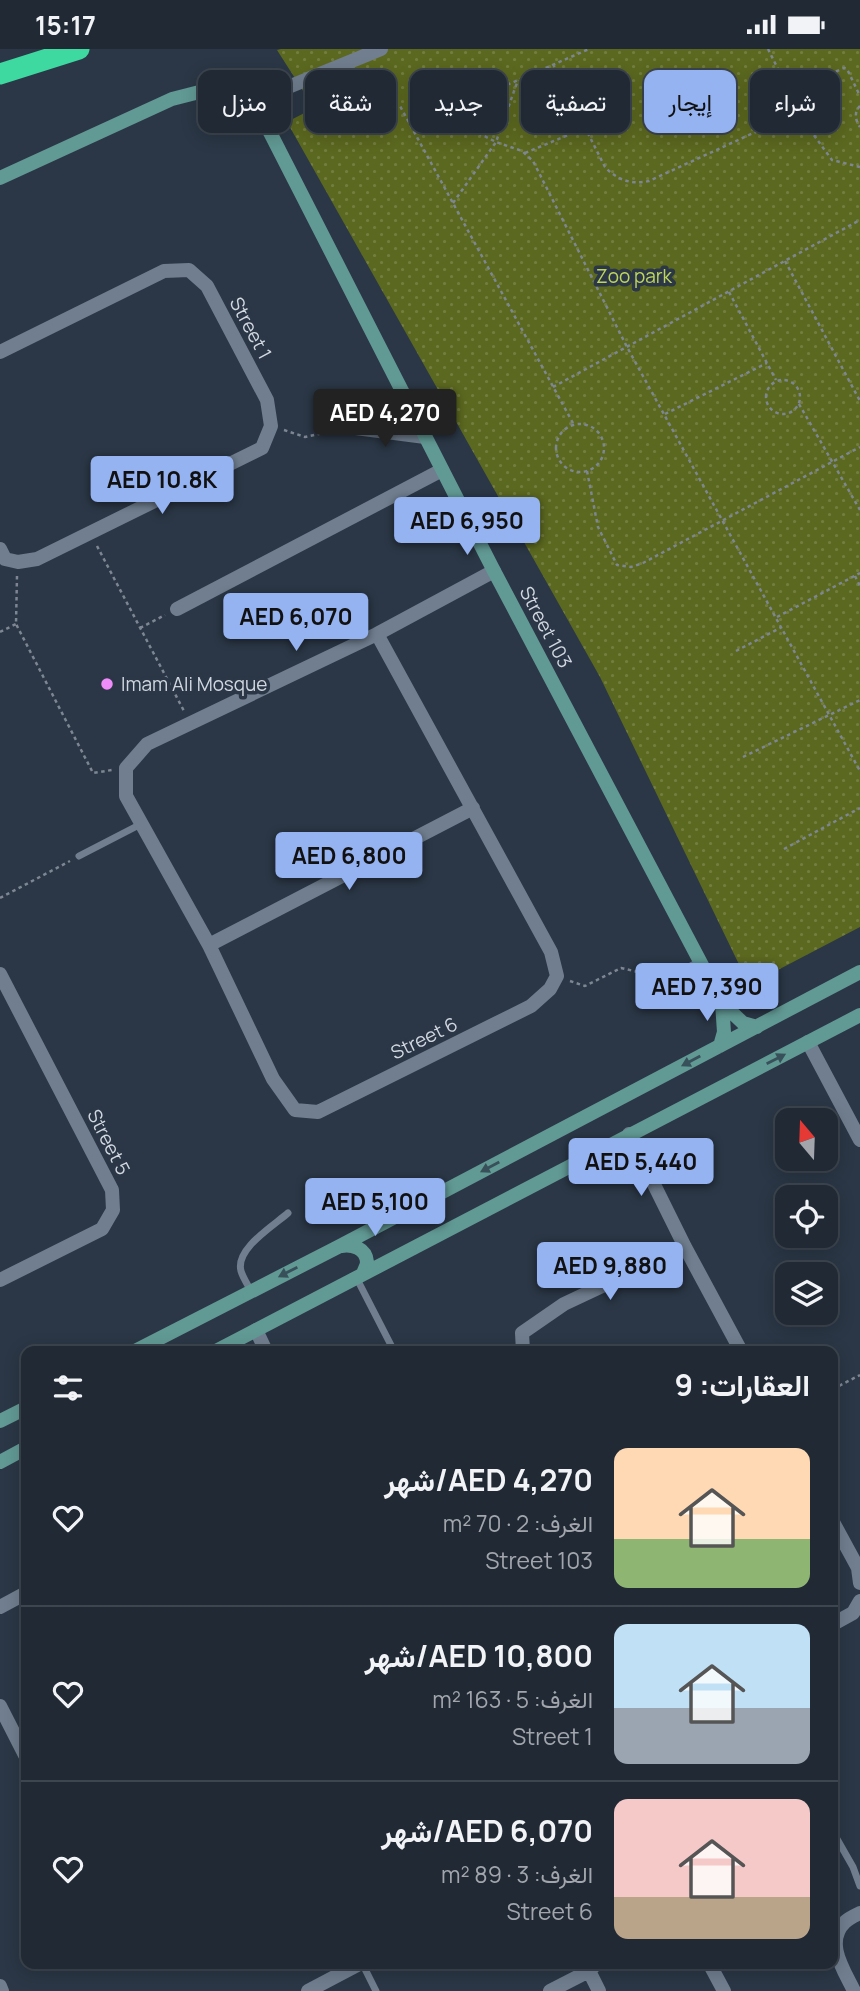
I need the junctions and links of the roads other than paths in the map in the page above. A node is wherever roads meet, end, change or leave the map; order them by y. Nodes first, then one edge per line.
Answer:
1 (37, 49) edge
2 (79, 49) edge
3 (381, 49) edge
4 (0, 65) edge
5 (0, 74) edge
6 (291, 86) edge
7 (198, 92) edge
8 (270, 133) edge
9 (0, 178) edge
10 (0, 352) edge
11 (348, 427) road end
12 (425, 437) junction
13 (442, 470) junction
14 (0, 549) edge
15 (494, 571) junction
16 (177, 609) road end
17 (377, 634) junction
18 (473, 808) junction
19 (141, 823) junction
20 (79, 856) road end
21 (209, 945) junction
22 (700, 961) junction
23 (860, 972) edge
24 (0, 974) edge
25 (666, 979) road end
26 (722, 1003) junction
27 (860, 1015) edge
28 (757, 1027) junction
29 (808, 1042) junction
30 (720, 1046) junction
31 (629, 1134) junction
32 (860, 1140) edge
33 (288, 1213) dead end
34 (338, 1247) junction
35 (685, 1247) junction
36 (360, 1275) junction
37 (0, 1280) edge
38 (251, 1291) junction
39 (256, 1330) junction
40 (145, 1346) edge
41 (226, 1346) edge
42 (264, 1346) edge
43 (392, 1346) edge
44 (523, 1346) edge
45 (738, 1346) edge
46 (21, 1410) edge
47 (2, 1416) edge
48 (21, 1451) edge
49 (0, 1462) edge
50 (838, 1531) edge
51 (860, 1583) edge
52 (21, 1596) edge
53 (0, 1607) edge
54 (858, 1610) edge
55 (838, 1621) edge
56 (0, 1706) edge
57 (21, 1746) edge
58 (838, 1841) edge
59 (860, 1886) edge
60 (860, 1913) edge
61 (838, 1934) edge
62 (838, 1957) edge
63 (350, 1969) edge
64 (364, 1969) edge
65 (589, 1969) edge
66 (594, 1969) edge
67 (712, 1969) edge
68 (0, 1986) edge
69 (2, 1991) edge
70 (308, 1991) edge
71 (376, 1991) edge
72 (550, 1991) edge
73 (599, 1991) edge
74 (724, 1991) edge
75 (854, 1991) edge

1 - 4 highway
2 - 5 highway
3 - 6 street
7 - 9 street, Street 103
8 - 12 street, Street 103
10 - 14 street, Street 1
11 - 12 street
12 - 13 street, Street 103
13 - 15 street, Street 103
13 - 16 street
15 - 17 street
15 - 22 street, Street 103
17 - 18 street
17 - 19 street, Street 6
18 - 21 street
18 - 21 street, Street 6
19 - 20 lane
19 - 21 street, Street 6
22 - 25 lane
22 - 26 street, Street 103
23 - 28 street
24 - 37 street, Street 5
26 - 28 street, Street 103
26 - 30 street, Street 103
27 - 29 street
28 - 30 street
31 -> 29 street
29 - 32 street
30 -> 34 street
31 - 35 street
31 - 36 street
33 - 38 lane
34 - 36 street
34 -> 38 street
35 - 44 street
35 - 45 street
36 - 39 street
36 - 43 lane
38 - 40 street
39 - 41 street
39 - 42 street
46 - 47 street
48 - 49 street
50 - 51 street
52 - 53 street
54 - 55 street
56 - 57 street
58 - 59 lane
60 - 61 street
62 - 75 street
63 - 70 street
64 - 71 lane
65 - 72 street
66 - 73 street
67 - 74 street
68 - 69 street

